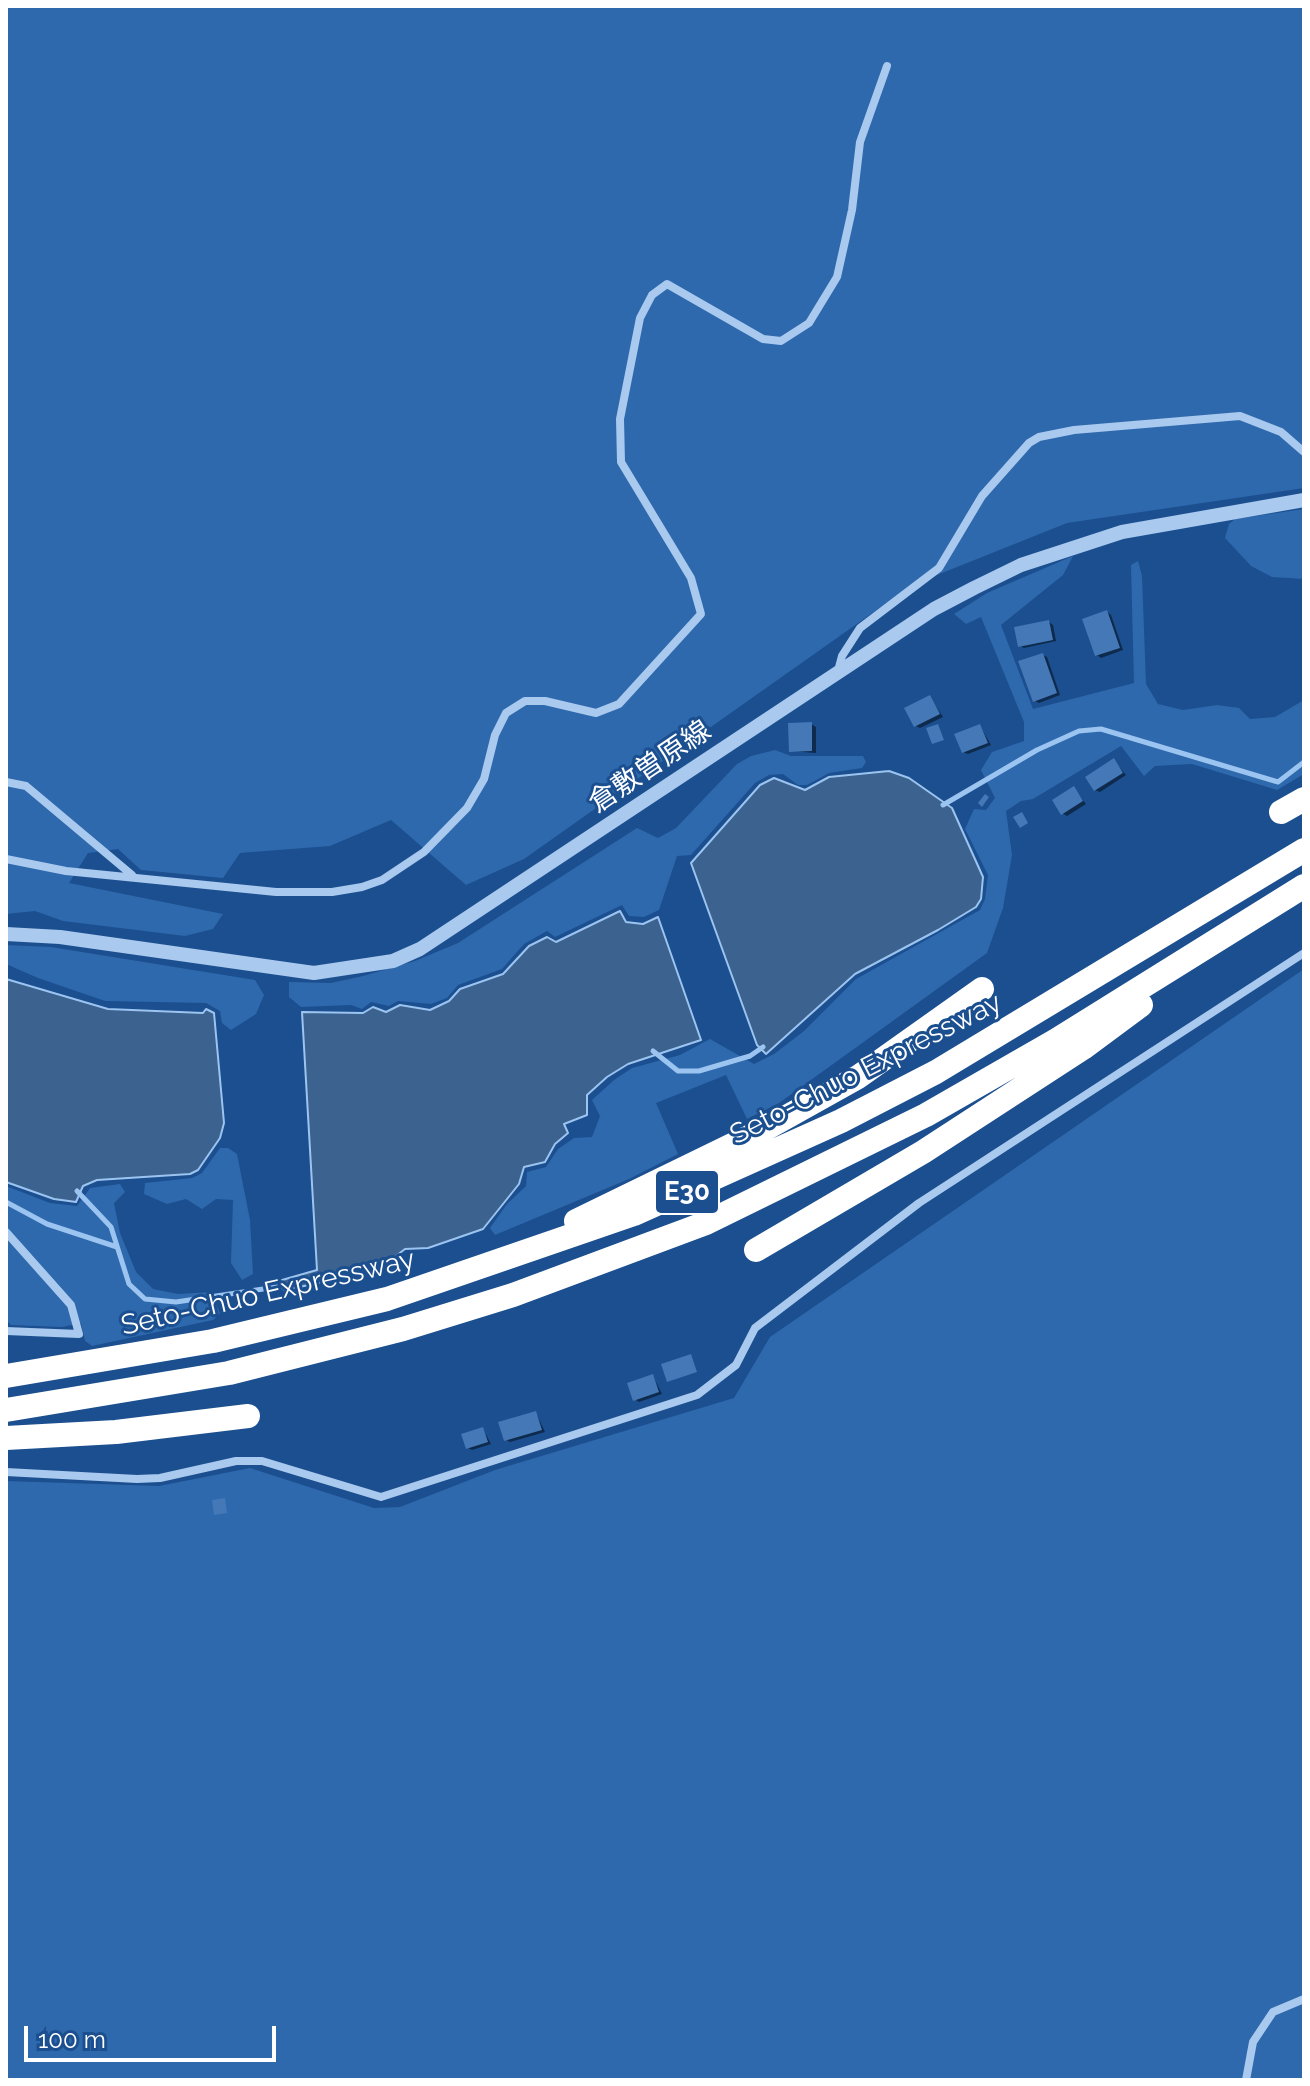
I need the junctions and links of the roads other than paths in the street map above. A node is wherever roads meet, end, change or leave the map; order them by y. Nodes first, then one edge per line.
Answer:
1 (887, 66) dead end
2 (1304, 452) edge
3 (1304, 500) edge
4 (838, 673) junction
5 (6, 782) edge
6 (1304, 799) edge
7 (1281, 812) dead end
8 (1304, 850) edge
9 (6, 859) edge
10 (134, 877) junction
11 (1304, 886) edge
12 (1278, 904) junction
13 (6, 934) edge
14 (1304, 953) edge
15 (982, 989) dead end
16 (6, 1232) edge
17 (756, 1250) dead end
18 (474, 1272) junction
19 (6, 1331) edge
20 (6, 1376) edge
21 (6, 1410) edge
22 (248, 1416) dead end
23 (6, 1438) edge
24 (6, 1472) edge
25 (1304, 1999) edge
26 (1246, 2080) edge

1 - 10 street
2 - 4 street
3 - 4 street, 倉敷曽原線
4 - 13 street, 倉敷曽原線
5 - 10 street
6 - 7 highway
8 - 18 highway, Seto-Chuo Expressway / E30
9 - 10 street
11 - 12 highway, E30
12 - 17 highway
12 - 21 highway, E30
14 - 24 street
15 - 18 highway
16 - 19 street
18 - 20 highway, Seto-Chuo Expressway / E30
22 - 23 highway
25 - 26 street

